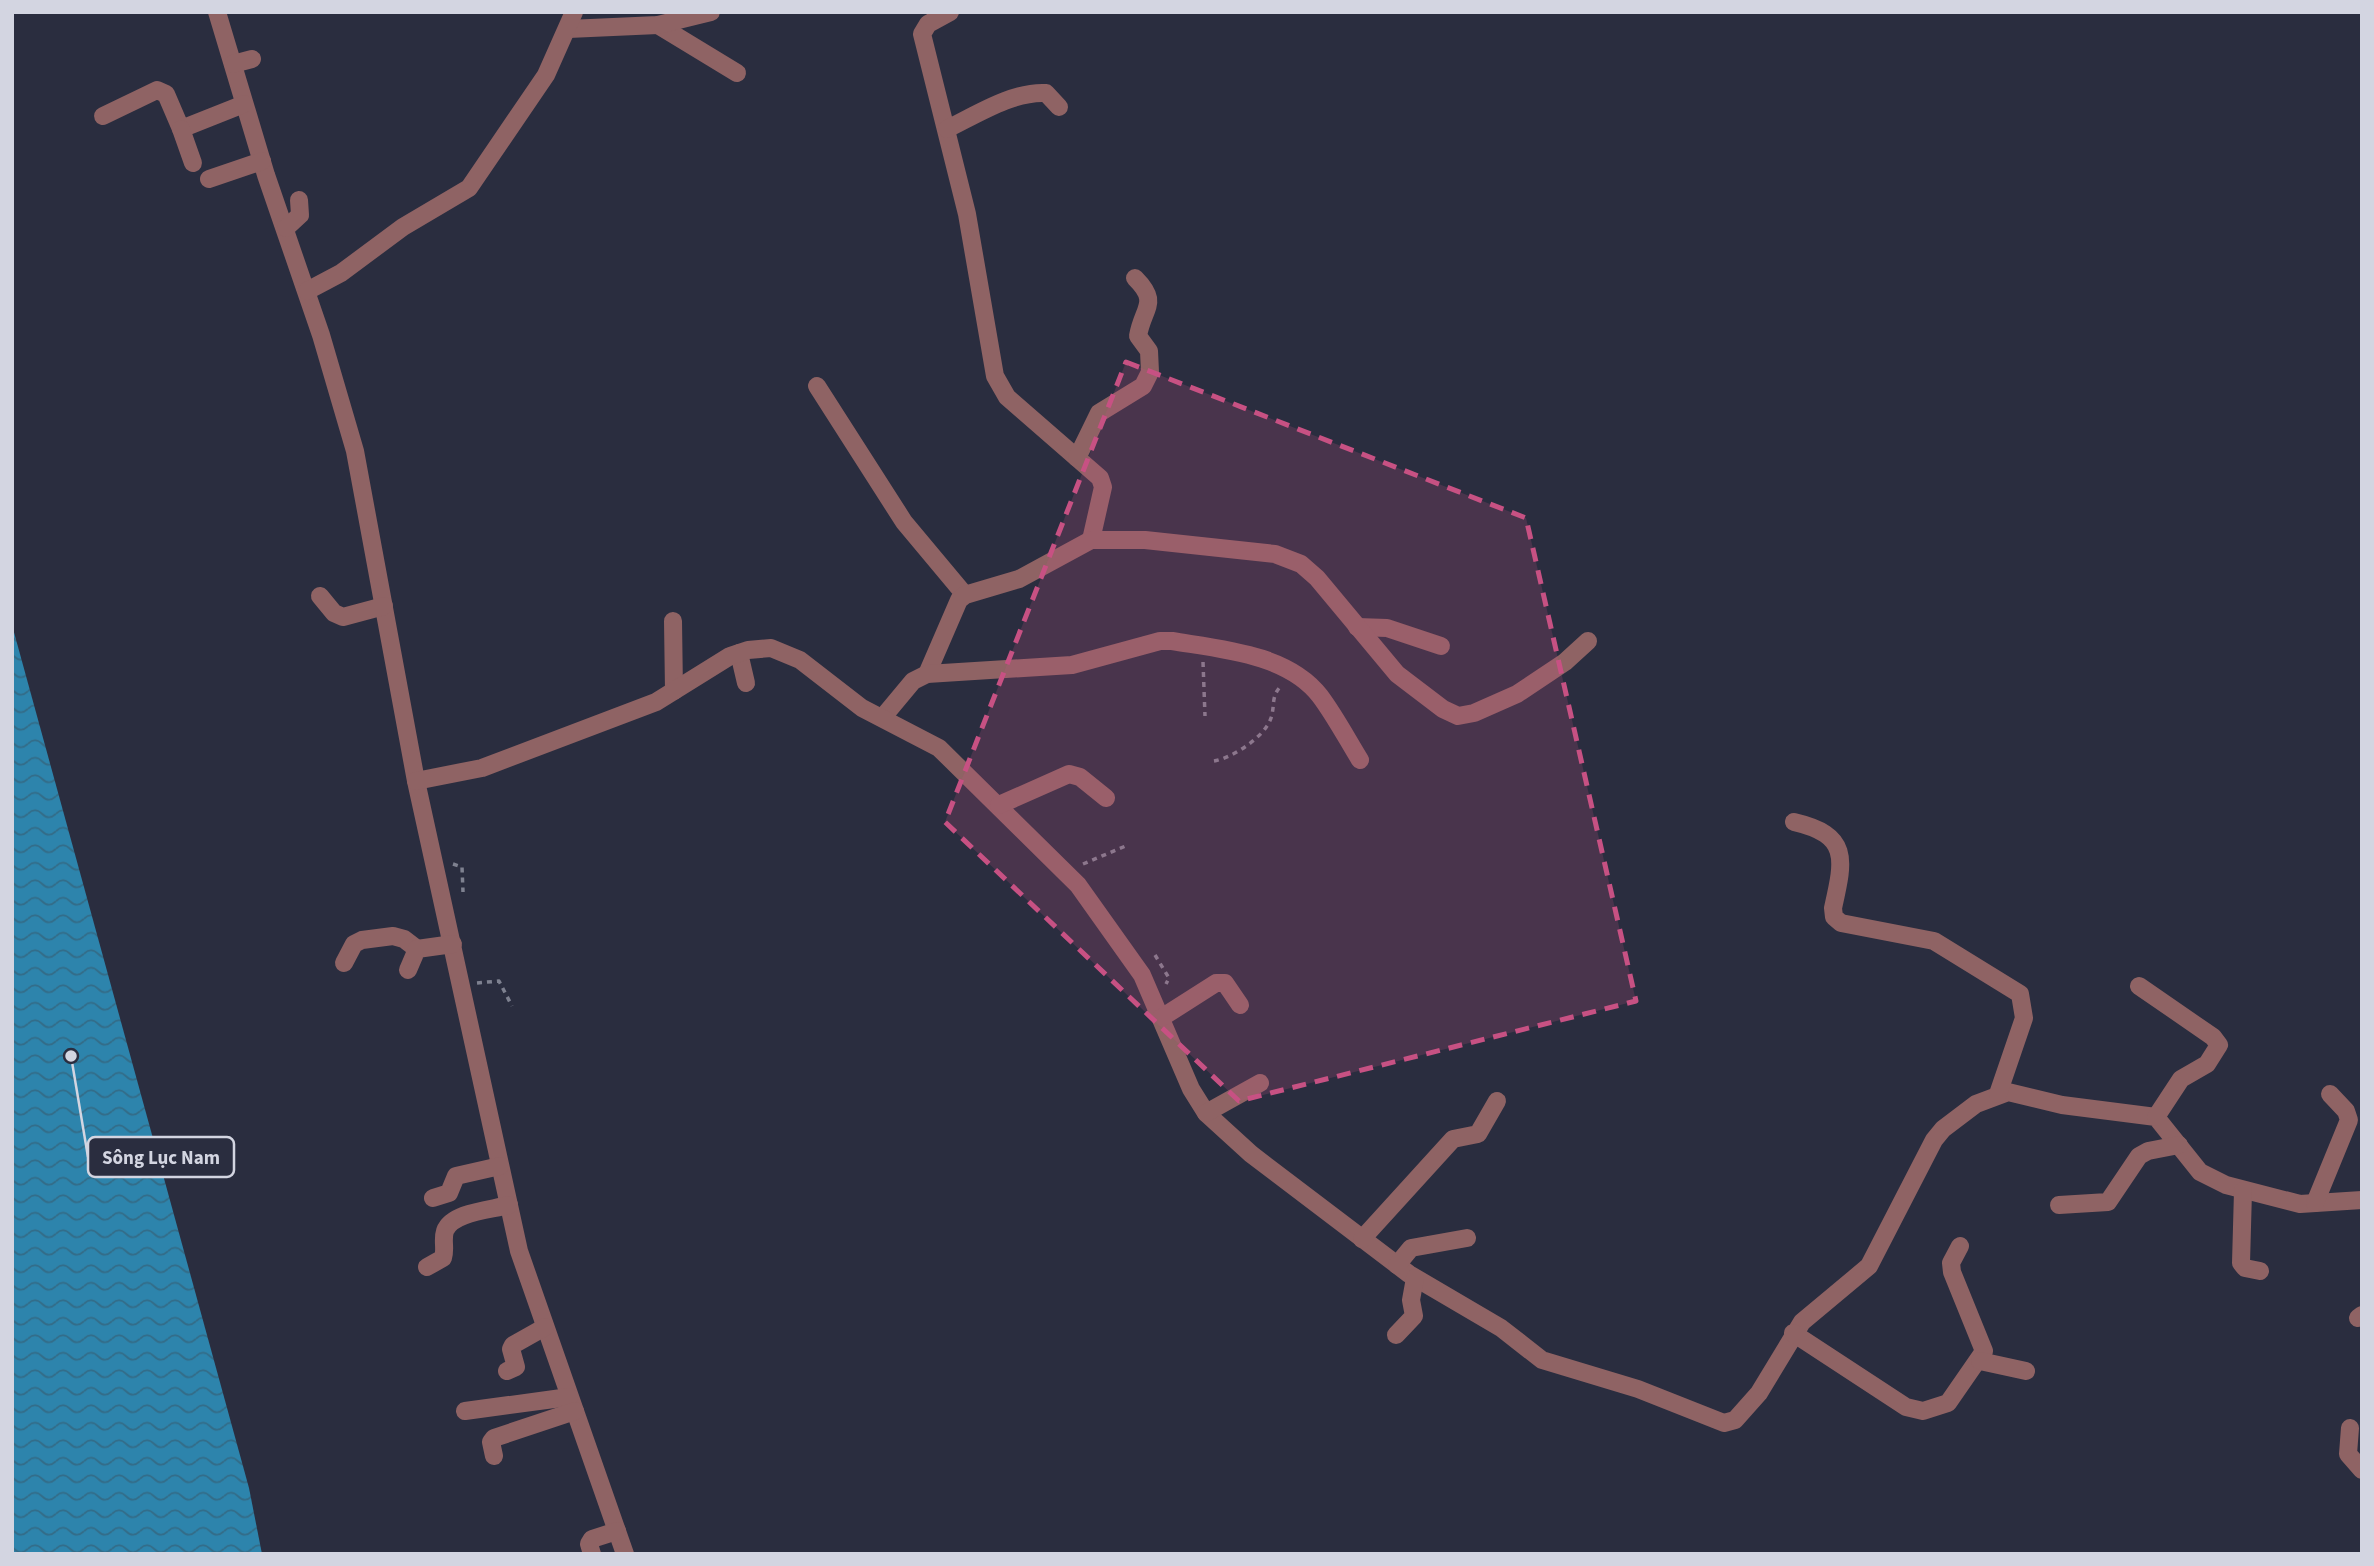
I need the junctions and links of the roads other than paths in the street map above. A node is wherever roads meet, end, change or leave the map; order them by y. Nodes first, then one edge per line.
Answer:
1 (217, 12) edge
2 (711, 12) edge
3 (950, 12) edge
4 (571, 21) edge
5 (659, 25) junction
6 (252, 59) dead end
7 (233, 64) junction
8 (737, 73) dead end
9 (244, 104) junction
10 (1059, 107) dead end
11 (103, 116) dead end
12 (181, 129) junction
13 (947, 129) junction
14 (262, 161) junction
15 (193, 163) dead end
16 (209, 179) dead end
17 (299, 200) dead end
18 (286, 228) junction
19 (1136, 278) dead end
20 (307, 291) junction
21 (817, 386) dead end
22 (1077, 458) junction
23 (1091, 540) junction
24 (965, 595) junction
25 (320, 596) dead end
26 (384, 606) junction
27 (673, 621) dead end
28 (1357, 628) junction
29 (1588, 641) dead end
30 (1441, 646) dead end
31 (739, 653) junction
32 (927, 674) junction
33 (746, 683) dead end
34 (674, 691) junction
35 (883, 717) junction
36 (1360, 760) dead end
37 (416, 780) junction
38 (1106, 798) dead end
39 (999, 805) junction
40 (1794, 822) dead end
41 (453, 944) junction
42 (417, 950) junction
43 (344, 964) dead end
44 (408, 970) dead end
45 (2138, 986) dead end
46 (1240, 1005) dead end
47 (1161, 1018) junction
48 (1260, 1083) dead end
49 (1998, 1094) junction
50 (2330, 1094) dead end
51 (1497, 1101) dead end
52 (1206, 1113) junction
53 (2156, 1117) junction
54 (2179, 1145) junction
55 (500, 1166) junction
56 (2243, 1191) junction
57 (433, 1198) dead end
58 (2362, 1200) edge
59 (2315, 1203) junction
60 (509, 1205) junction
61 (2059, 1205) dead end
62 (1467, 1238) dead end
63 (1363, 1239) junction
64 (1960, 1247) dead end
65 (1397, 1265) junction
66 (427, 1267) dead end
67 (2260, 1271) dead end
68 (1415, 1278) junction
69 (545, 1327) junction
70 (1793, 1333) junction
71 (1396, 1335) dead end
72 (1980, 1361) junction
73 (507, 1371) dead end
74 (2026, 1371) dead end
75 (572, 1404) junction
76 (465, 1411) dead end
77 (2350, 1428) dead end
78 (494, 1456) dead end
79 (2362, 1470) edge
80 (617, 1531) junction
81 (592, 1554) edge
82 (625, 1554) edge

1 - 7 street
2 - 5 street
3 - 13 street
4 - 5 street
4 - 20 street
5 - 8 street
6 - 7 street
7 - 9 street
9 - 12 street
9 - 14 street
10 - 13 street
11 - 12 street
12 - 15 street
13 - 22 street
14 - 16 street
14 - 18 street
17 - 18 street
18 - 20 street
19 - 22 street
20 - 26 street
21 - 24 street
22 - 23 street
23 - 24 street
23 - 28 street
24 - 32 street
25 - 26 street
26 - 37 street
27 - 34 street
28 - 29 street
28 - 30 street
31 - 33 street
31 - 34 street
31 - 35 street
32 - 35 street
32 - 36 street
34 - 37 street
35 - 39 street
37 - 41 street
38 - 39 street
39 - 47 street
40 - 49 street
41 - 42 street
41 - 55 street
42 - 43 street
42 - 44 street
45 - 53 street
46 - 47 street
47 - 52 street
48 - 52 street
49 - 53 street
49 - 70 street
50 - 59 street
51 - 63 street
52 - 63 street
53 - 54 street
54 - 56 street
54 - 61 street
55 - 57 street
55 - 60 street
56 - 59 street
56 - 67 street
58 - 59 street
60 - 66 street
60 - 69 street
62 - 65 street
63 - 65 street
64 - 72 street
65 - 68 street
68 - 70 street
68 - 71 street
69 - 73 street
69 - 75 street
70 - 72 street
72 - 74 street
75 - 76 street
75 - 78 street
75 - 80 street
77 - 79 street
80 - 81 street
80 - 82 street

